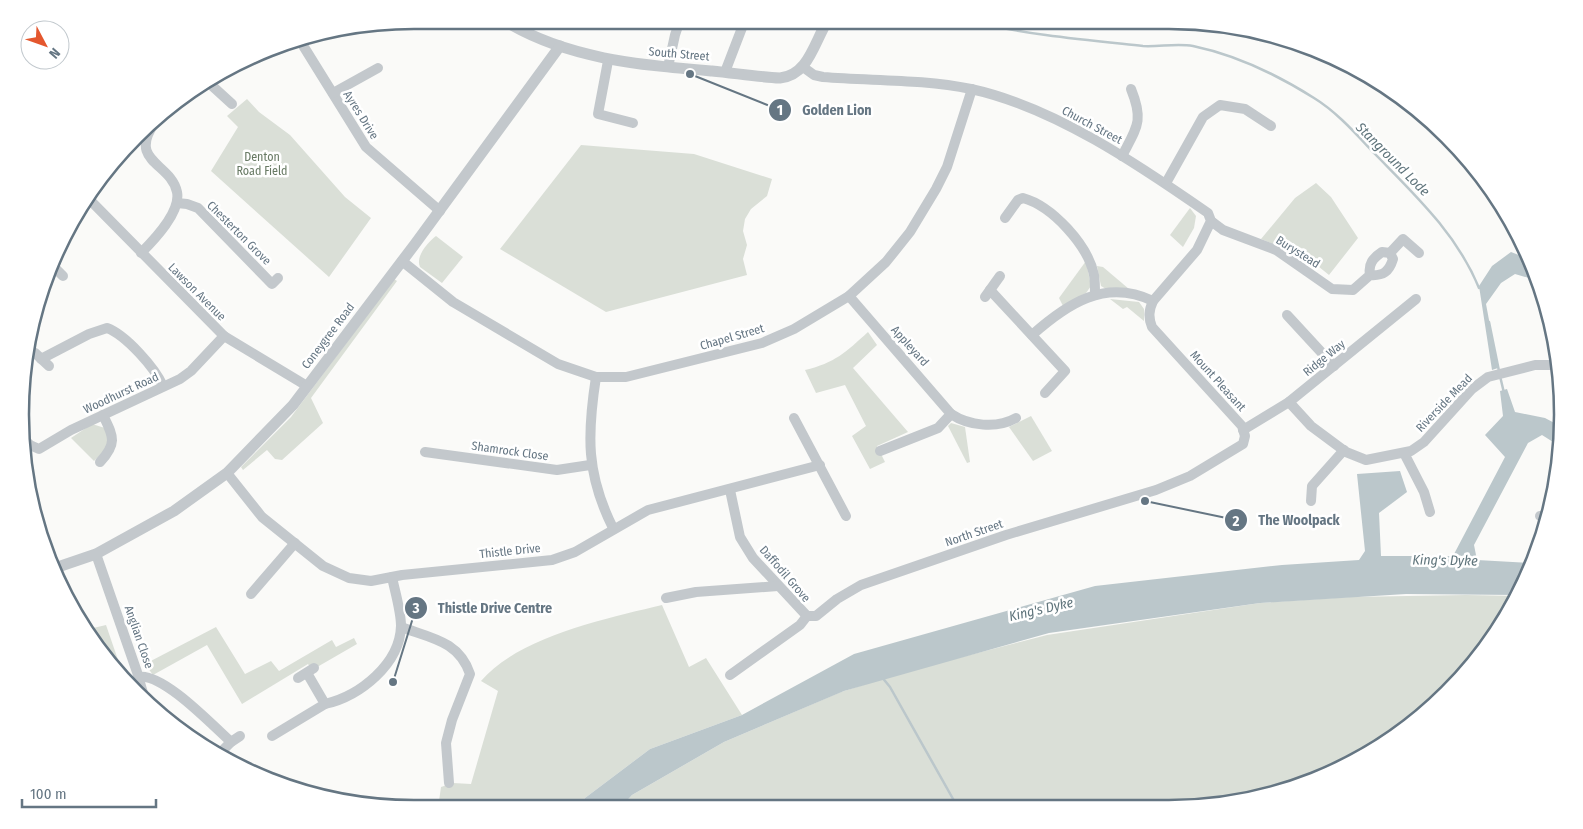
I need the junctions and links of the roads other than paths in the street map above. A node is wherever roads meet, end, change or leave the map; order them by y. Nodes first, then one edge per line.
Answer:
1 (523, 29) edge
2 (677, 29) edge
3 (742, 29) edge
4 (823, 29) edge
5 (303, 45) edge
6 (560, 46) junction
7 (608, 61) junction
8 (668, 67) junction
9 (803, 67) junction
10 (378, 68) dead end
11 (725, 72) junction
12 (212, 86) edge
13 (972, 89) junction
14 (1131, 89) dead end
15 (333, 93) junction
16 (232, 104) dead end
17 (633, 122) dead end
18 (1271, 126) dead end
19 (144, 140) edge
20 (1122, 156) junction
21 (1166, 184) junction
22 (92, 203) edge
23 (176, 203) junction
24 (440, 211) junction
25 (1005, 218) dead end
26 (1211, 221) junction
27 (1390, 252) junction
28 (141, 253) junction
29 (1419, 253) dead end
30 (402, 261) junction
31 (1370, 275) junction
32 (1000, 276) dead end
33 (278, 278) dead end
34 (1095, 295) junction
35 (849, 296) junction
36 (1416, 299) dead end
37 (1153, 301) junction
38 (1287, 315) dead end
39 (1032, 335) junction
40 (224, 336) junction
41 (42, 360) dead end
42 (1551, 365) edge
43 (1334, 366) junction
44 (596, 377) junction
45 (163, 386) junction
46 (307, 386) junction
47 (1045, 393) dead end
48 (1289, 402) junction
49 (951, 414) junction
50 (103, 415) junction
51 (794, 418) dead end
52 (1016, 418) dead end
53 (1243, 430) junction
54 (1243, 444) joint
55 (30, 445) edge
56 (1344, 450) junction
57 (880, 451) dead end
58 (425, 452) dead end
59 (1404, 453) junction
60 (100, 462) dead end
61 (590, 464) junction
62 (820, 465) junction
63 (227, 473) junction
64 (730, 490) junction
65 (1311, 502) dead end
66 (1430, 512) dead end
67 (846, 516) dead end
68 (613, 528) junction
69 (295, 543) junction
70 (96, 554) junction
71 (60, 566) edge
72 (392, 577) junction
73 (778, 586) junction
74 (251, 594) dead end
75 (666, 598) dead end
76 (807, 616) junction
77 (401, 627) junction
78 (306, 673) dead end
79 (730, 674) dead end
80 (139, 677) junction
81 (141, 686) edge
82 (326, 704) junction
83 (272, 736) dead end
84 (232, 742) dead end
85 (449, 783) dead end

1 - 6 street, South Street
2 - 8 street
3 - 11 street
4 - 9 street
5 - 15 street, Ayres Drive
6 - 7 street, South Street
6 - 24 street, Coneygree Road
7 - 8 street, South Street
7 - 17 street
8 - 11 street, South Street
9 - 11 street, South Street
9 - 13 street, Church Street
10 - 15 street
12 - 16 street
13 - 20 street, Church Street
13 - 35 street, Chapel Street
14 - 20 street
15 - 24 street, Ayres Drive
18 - 21 street
19 - 23 street
20 - 21 street, Church Street
21 - 26 street, Church Street
22 - 28 street, Lawson Avenue
23 - 28 street
23 - 33 street, Chesterton Grove
24 - 30 street, Coneygree Road
25 - 34 street
26 - 31 street, Burystead
26 - 37 street
27 - 29 street, Burystead
27 - 31 street, Burystead
27 - 31 street, Burystead
28 - 40 street, Lawson Avenue
30 - 44 street, Chapel Street
30 - 46 street, Coneygree Road
32 - 39 street
34 - 37 street
34 - 39 street
35 - 44 street, Chapel Street
35 - 49 street, Appleyard
36 - 43 street, Ridge Way
37 - 53 street, Mount Pleasant
38 - 43 street
39 - 47 street
40 - 45 street, Woodhurst Road
40 - 46 street, Lawson Avenue
41 - 45 street
42 - 59 street, Riverside Mead
43 - 48 street, Ridge Way
44 - 61 street
45 - 50 street, Woodhurst Road
46 - 63 street, Coneygree Road
48 - 53 street, Ridge Way
48 - 56 street, Riverside Mead
49 - 52 street, Appleyard
49 - 57 street
50 - 55 street, Woodhurst Road
50 - 60 street
51 - 62 street
53 - 54 street, Mount Pleasant
54 - 76 street, North Street
56 - 59 street, Riverside Mead
56 - 65 street
58 - 61 street, Shamrock Close
59 - 66 street
61 - 68 street
62 - 64 street, Thistle Drive
62 - 67 street
63 - 69 street, Thistle Drive
63 - 70 street, Coneygree Road
64 - 68 street, Thistle Drive
64 - 73 street, Daffodil Grove
68 - 72 street, Thistle Drive
69 - 72 street, Thistle Drive
69 - 74 street
70 - 71 street, Coneygree Road
70 - 80 street, Anglian Close
72 - 77 street
73 - 75 street
73 - 76 street, Daffodil Grove
76 - 79 street, North Street
77 - 82 street
77 - 85 street
78 - 82 street
80 - 81 street
80 - 84 street, Anglian Close
82 - 83 street

